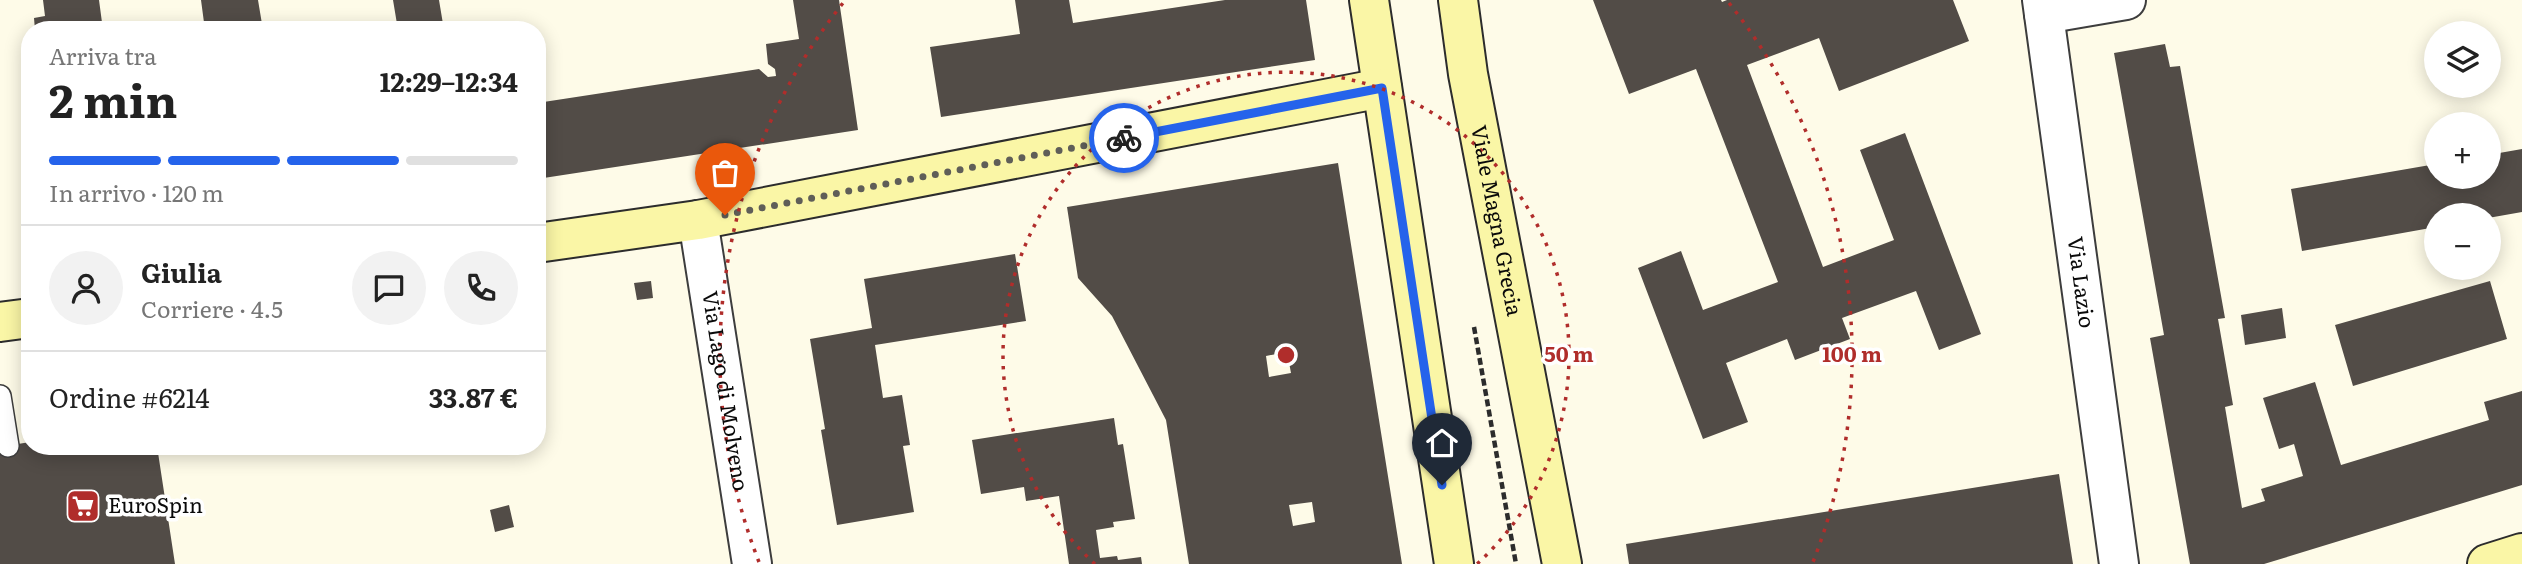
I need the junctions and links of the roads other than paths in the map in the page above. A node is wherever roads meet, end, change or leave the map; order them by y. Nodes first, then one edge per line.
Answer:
1 (1369, 0) edge
2 (1458, 0) edge
3 (2126, 0) edge
4 (2043, 7) edge
5 (1382, 88) junction
6 (698, 220) junction
7 (546, 242) edge
8 (21, 319) edge
9 (0, 322) edge
10 (0, 396) edge
11 (8, 446) dead end
12 (2522, 554) edge
13 (752, 564) edge
14 (1454, 564) edge
15 (1562, 564) edge
16 (2119, 564) edge
17 (2487, 564) edge

1 - 5 main road
2 - 15 main road, Viale Magna Grecia
3 - 4 street
4 - 16 street, Via Lazio
5 - 6 main road
5 - 14 main road
6 - 7 main road
6 - 13 street, Via Lago di Molveno
8 - 9 main road
10 - 11 lane
12 - 17 main road

